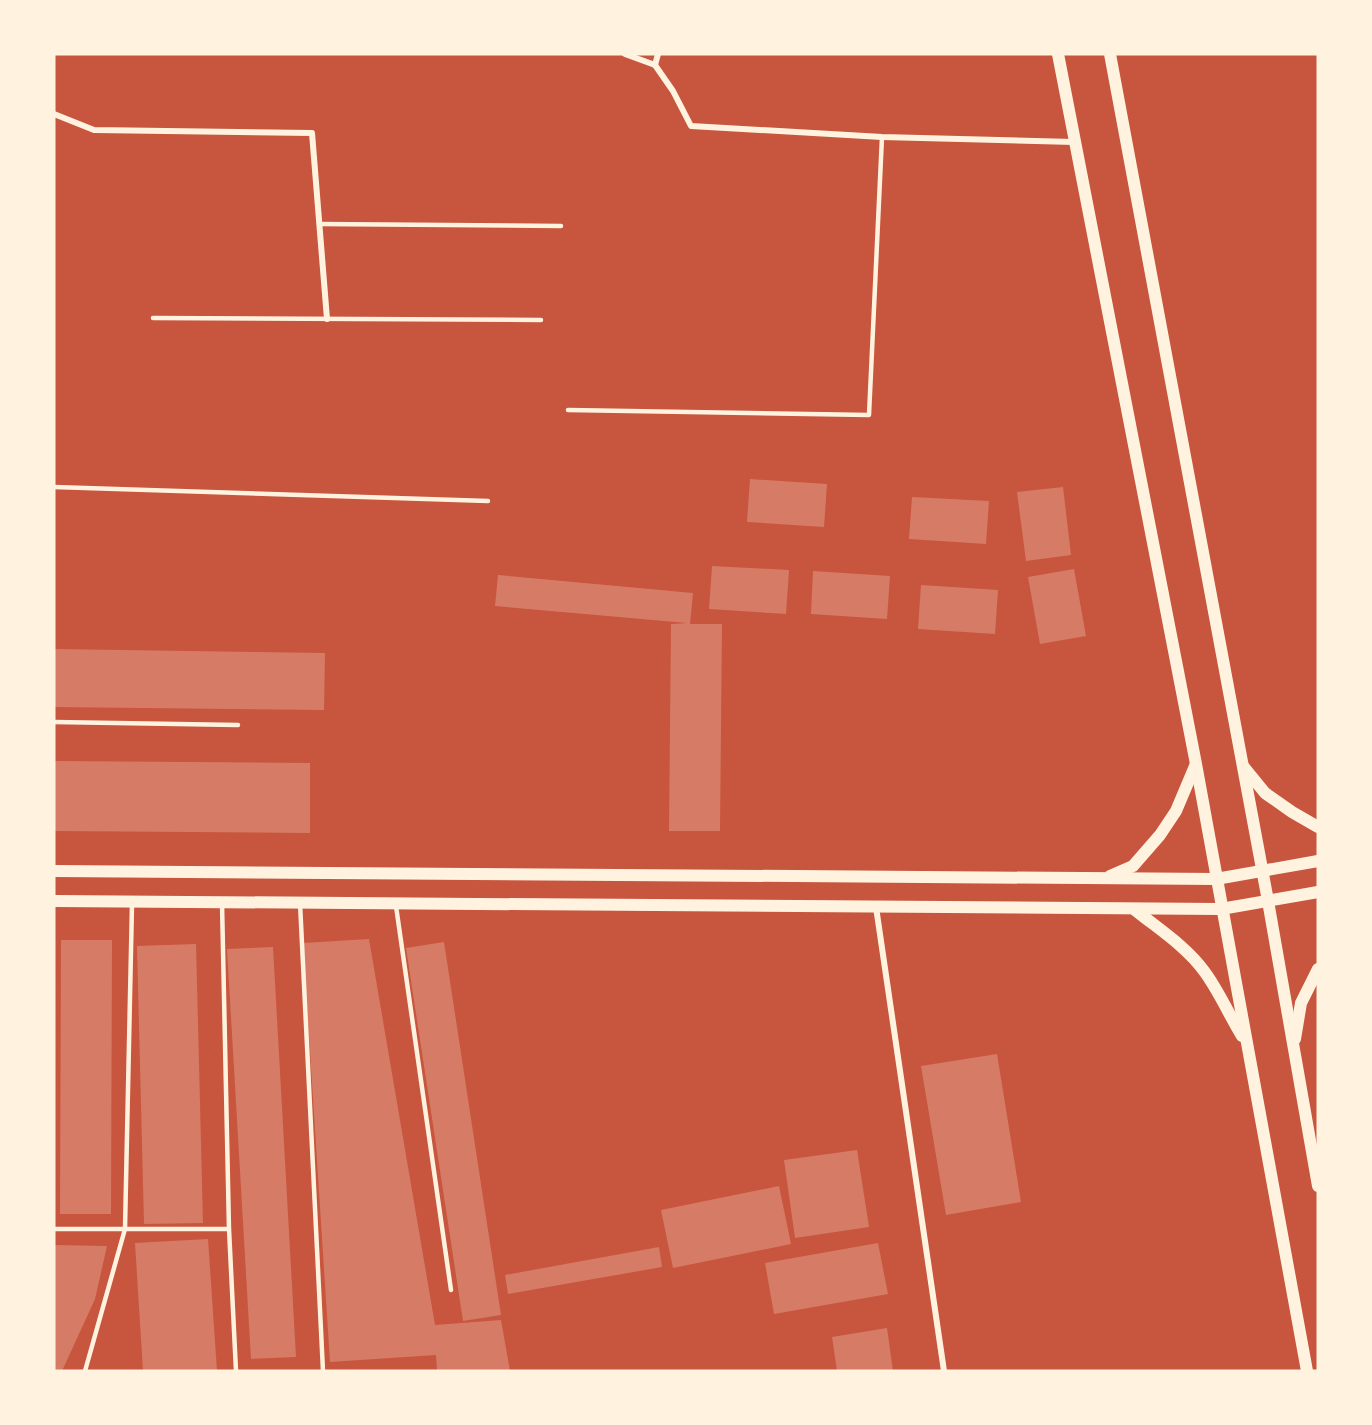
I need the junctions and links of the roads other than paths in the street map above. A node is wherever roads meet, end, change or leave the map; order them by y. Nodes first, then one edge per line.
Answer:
1 (625, 54) edge
2 (658, 54) edge
3 (1058, 54) edge
4 (1110, 54) edge
5 (656, 65) junction
6 (54, 114) edge
7 (882, 138) junction
8 (1074, 142) junction
9 (319, 224) junction
10 (561, 226) dead end
11 (153, 318) dead end
12 (327, 319) junction
13 (541, 320) dead end
14 (568, 410) dead end
15 (54, 487) edge
16 (488, 501) dead end
17 (54, 722) edge
18 (238, 725) dead end
19 (1196, 764) junction
20 (1242, 765) junction
21 (1318, 827) edge
22 (1318, 861) edge
23 (54, 871) edge
24 (1262, 871) junction
25 (1104, 879) junction
26 (1216, 879) junction
27 (1318, 892) edge
28 (54, 901) edge
29 (1268, 901) junction
30 (132, 902) junction
31 (222, 902) junction
32 (300, 903) junction
33 (395, 903) junction
34 (876, 907) junction
35 (1134, 909) junction
36 (1221, 909) junction
37 (1318, 969) edge
38 (1247, 1044) junction
39 (1293, 1052) junction
40 (1318, 1186) edge
41 (54, 1228) edge
42 (125, 1229) junction
43 (229, 1229) junction
44 (451, 1290) dead end
45 (85, 1371) edge
46 (236, 1371) edge
47 (323, 1371) edge
48 (944, 1371) edge
49 (1307, 1371) edge

1 - 5 street
2 - 5 street
3 - 8 main road
4 - 20 main road
5 - 7 street
6 - 9 street
7 - 8 street
7 - 14 lane
8 - 19 main road
9 - 10 lane
9 - 12 street
11 - 12 lane
12 - 13 lane
15 - 16 lane
17 - 18 lane
19 - 25 main road
19 - 26 main road
20 - 21 main road
20 - 24 main road
22 - 24 main road
23 - 25 main road
24 - 26 main road
24 - 29 main road
25 - 26 main road
26 - 36 main road
27 - 29 main road
28 - 30 main road
29 - 36 main road
29 - 39 main road
30 - 31 main road
30 - 42 lane
31 - 32 main road
31 - 43 lane
32 - 33 main road
32 - 47 lane
33 - 34 main road
33 - 44 lane
34 - 35 main road
34 - 48 street
35 - 36 main road
35 - 38 main road
36 - 38 main road
37 - 39 main road
38 - 49 main road
39 - 40 main road
41 - 42 lane
42 - 43 lane
42 - 45 lane
43 - 46 lane

